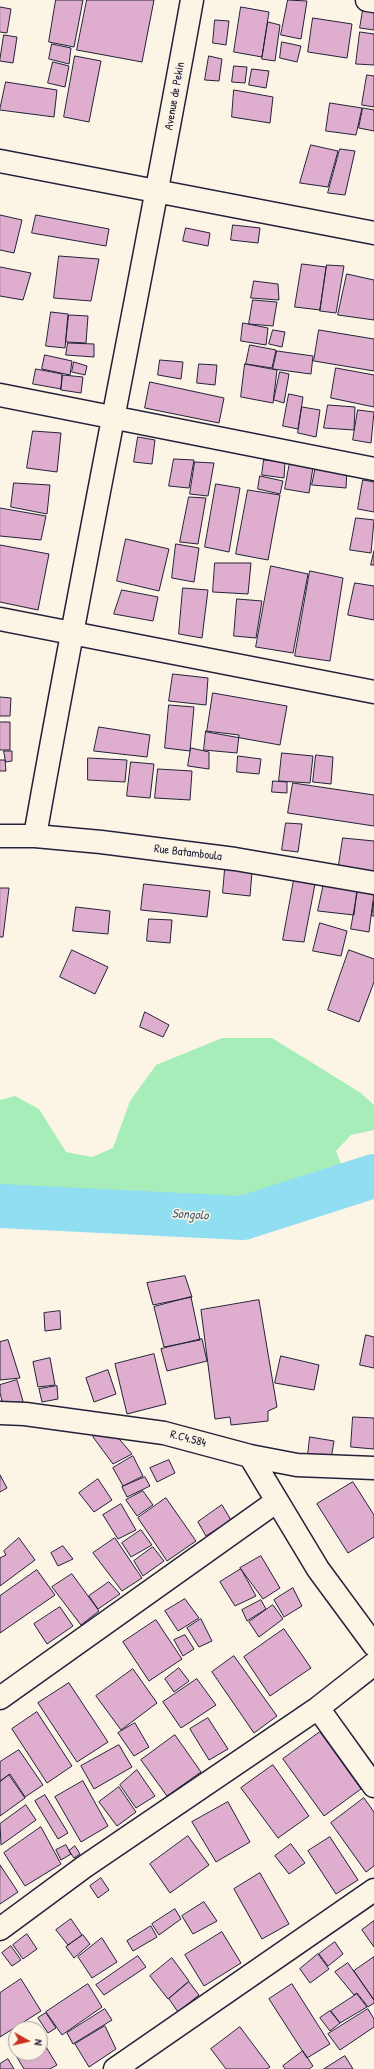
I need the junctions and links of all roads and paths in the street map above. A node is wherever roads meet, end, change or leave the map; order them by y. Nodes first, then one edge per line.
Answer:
1 (192, 0) edge
2 (367, 0) edge
3 (374, 2) edge
4 (0, 161) edge
5 (157, 192) junction
6 (374, 233) edge
7 (0, 395) edge
8 (113, 419) junction
9 (374, 469) edge
10 (0, 619) edge
11 (70, 633) junction
12 (374, 692) edge
13 (0, 836) edge
14 (35, 836) junction
15 (374, 883) edge
16 (0, 1413) edge
17 (250, 1456) junction
18 (374, 1468) edge
19 (277, 1501) junction
20 (374, 1645) edge
21 (374, 1664) edge
22 (0, 1698) edge
23 (318, 1708) junction
24 (374, 1786) edge
25 (374, 1890) edge
26 (0, 1928) edge
27 (115, 2069) edge

1 - 5 street, Avenue de Pekin
2 - 3 street
4 - 5 street
5 - 6 street
5 - 8 street, Avenue de Pekin
7 - 8 street
8 - 9 street
8 - 11 street, Avenue de Pekin
10 - 11 street
11 - 12 street
11 - 14 street, Avenue de Pekin
13 - 14 street, Rue Batamboula
14 - 15 street, Rue Batamboula
16 - 17 street, R.C4.584
17 - 18 street, R.C4.584
17 - 19 street
19 - 20 street
19 - 22 street
21 - 23 street
23 - 24 street
23 - 26 street
25 - 27 street

